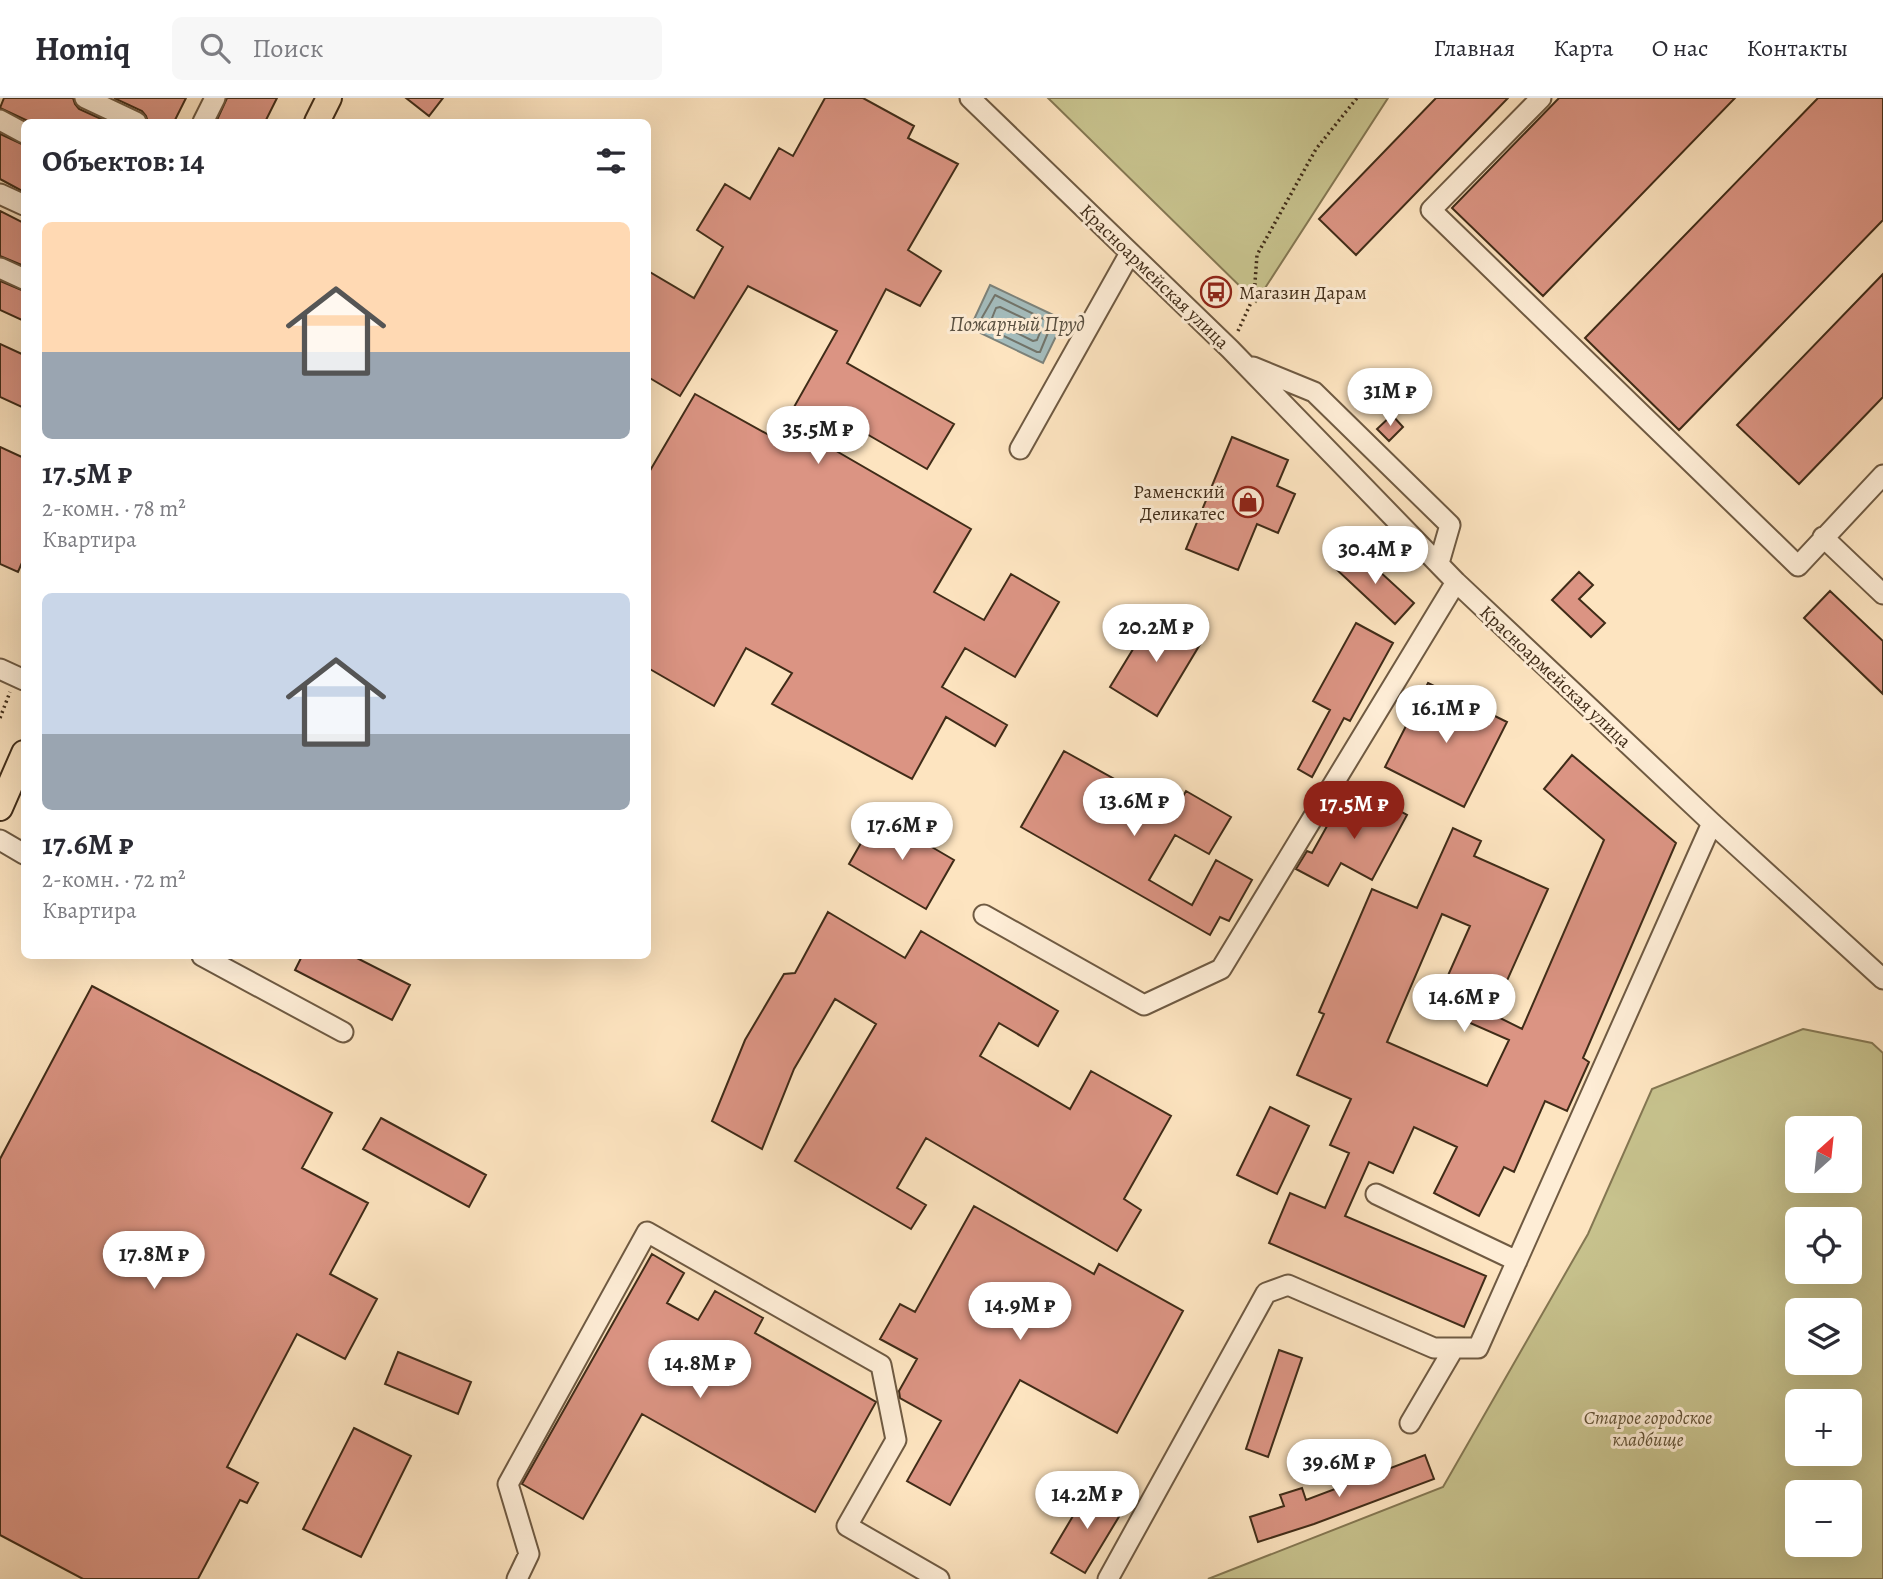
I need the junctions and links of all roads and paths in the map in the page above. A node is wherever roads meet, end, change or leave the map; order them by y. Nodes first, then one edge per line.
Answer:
1 (85, 98) edge
2 (215, 98) edge
3 (329, 98) edge
4 (970, 98) edge
5 (1357, 98) edge
6 (1541, 98) edge
7 (130, 119) edge
8 (205, 119) edge
9 (318, 119) edge
10 (0, 121) edge
11 (21, 132) edge
12 (0, 194) edge
13 (21, 204) edge
14 (1130, 253) junction
15 (0, 268) edge
16 (21, 278) edge
17 (1230, 349) junction
18 (1244, 364) junction
19 (1020, 449) dead end
20 (1883, 475) edge
21 (1823, 537) junction
22 (1439, 563) junction
23 (1456, 582) junction
24 (1883, 594) edge
25 (0, 669) edge
26 (21, 679) edge
27 (21, 760) edge
28 (0, 808) edge
29 (1712, 823) junction
30 (0, 840) edge
31 (21, 853) edge
32 (984, 915) dead end
33 (208, 959) edge
34 (1883, 979) edge
35 (343, 1032) dead end
36 (1376, 1194) dead end
37 (1517, 1261) junction
38 (1454, 1348) junction
39 (1410, 1423) dead end
40 (517, 1579) edge
41 (939, 1579) edge
42 (1108, 1579) edge

1 - 7 street
2 - 8 street
3 - 9 main road
4 - 14 street, Красноармейская улица
5 - 17 path
6 - 21 street
10 - 11 street
12 - 13 street
14 - 17 street, Красноармейская улица
14 - 19 street
15 - 16 street
17 - 18 street, Красноармейская улица
18 - 22 street, Красноармейская улица
18 - 22 street
20 - 21 street
21 - 24 street
22 - 23 street, Красноармейская улица
23 - 29 street, Красноармейская улица
23 - 32 street
25 - 26 street
27 - 28 main road
29 - 34 street, Красноармейская улица
29 - 37 street
30 - 31 street
33 - 35 street
36 - 37 street
37 - 38 street
38 - 39 street
38 - 42 street
40 - 41 street

